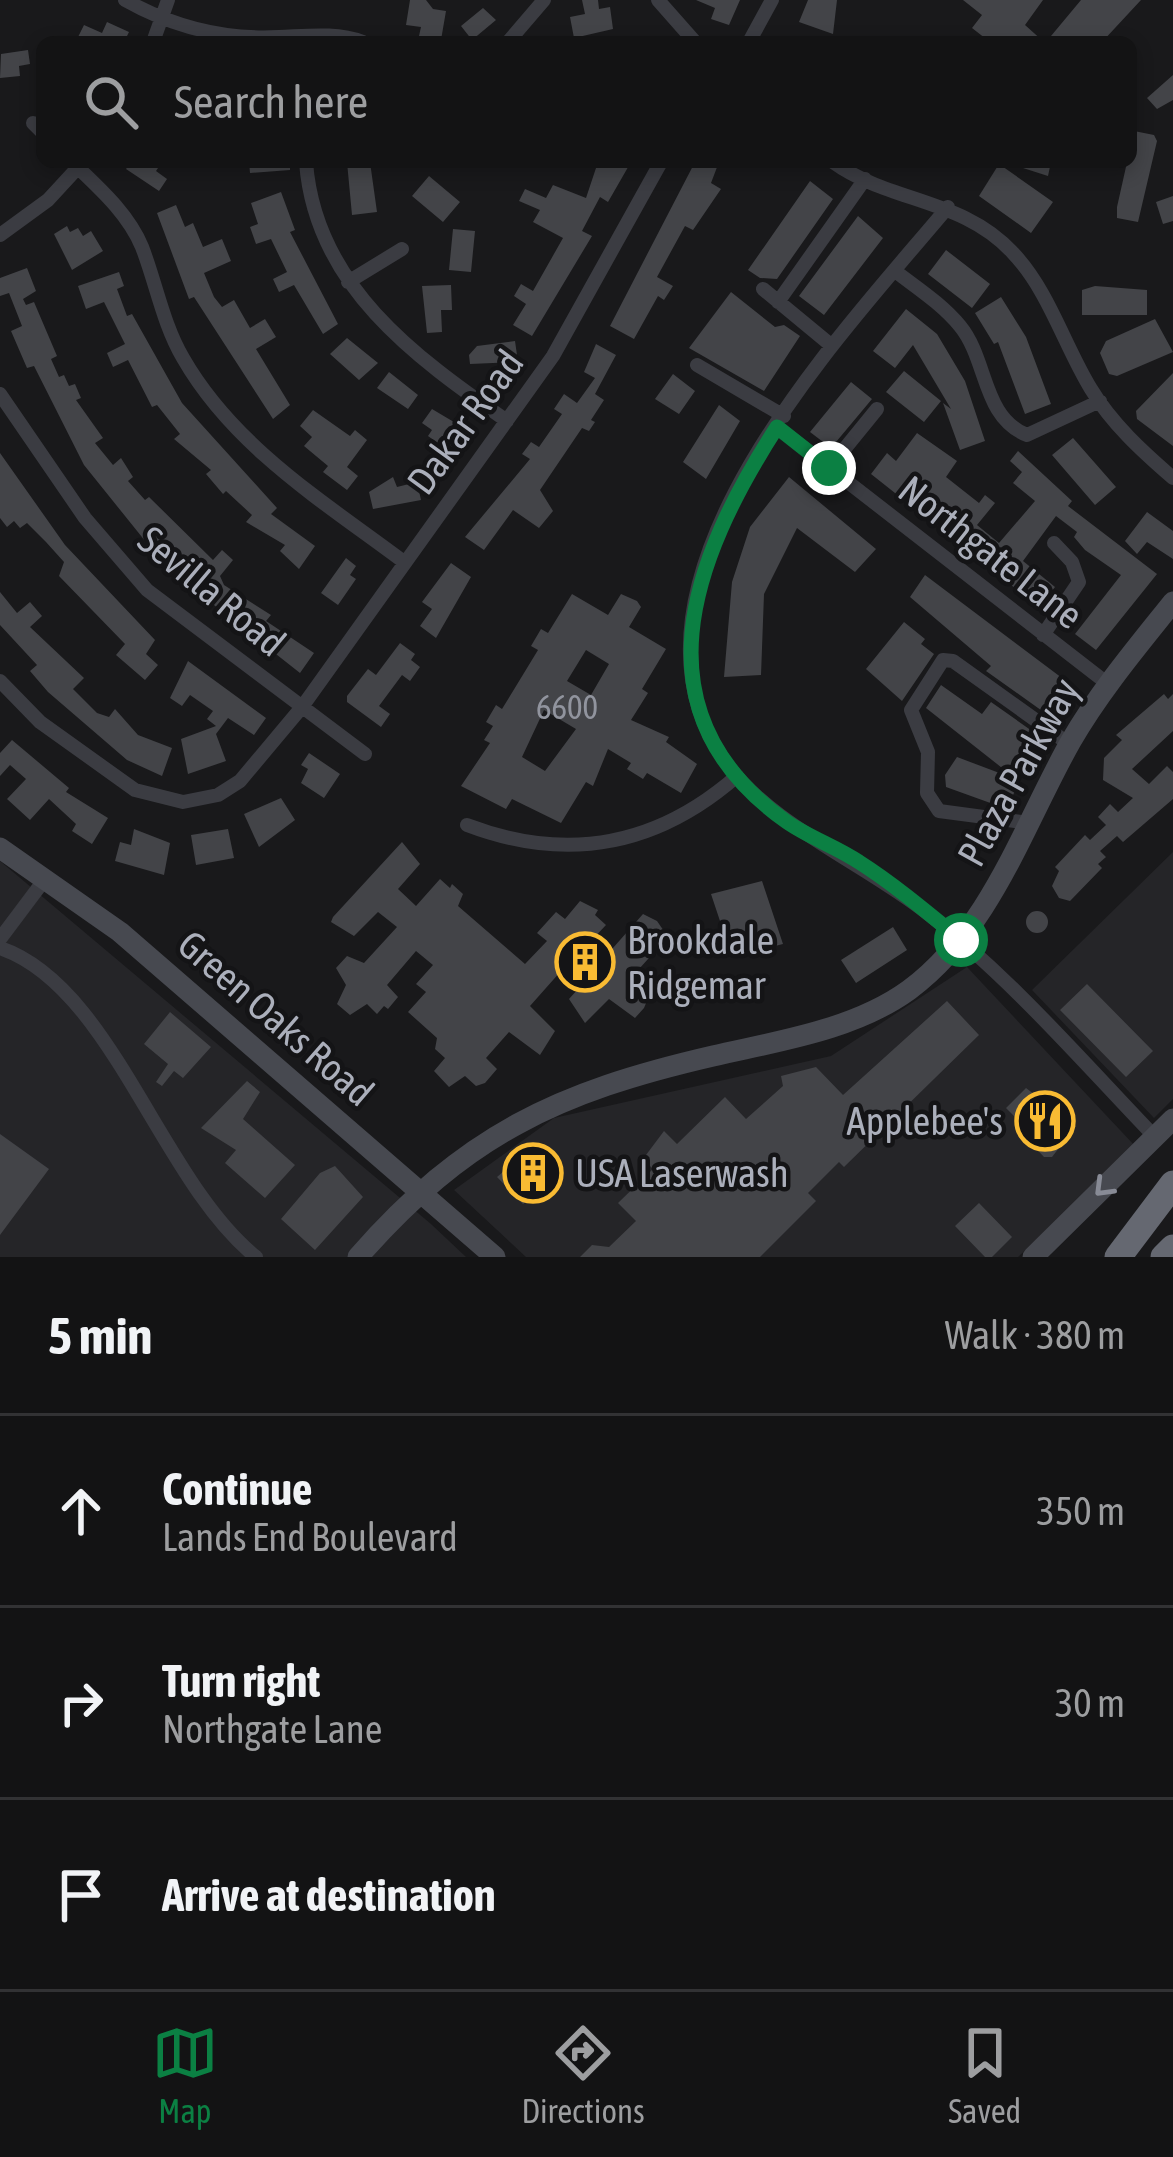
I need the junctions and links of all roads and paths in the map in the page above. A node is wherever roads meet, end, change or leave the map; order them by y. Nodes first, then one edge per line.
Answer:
1 (125, 0) edge
2 (168, 0) edge
3 (544, 0) edge
4 (658, 0) edge
5 (772, 0) edge
6 (161, 20) junction
7 (155, 36) edge
8 (267, 36) edge
9 (513, 36) edge
10 (690, 36) edge
11 (752, 36) edge
12 (75, 168) edge
13 (82, 168) edge
14 (307, 168) edge
15 (658, 168) edge
16 (844, 168) edge
17 (865, 179) junction
18 (948, 207) junction
19 (0, 235) edge
20 (402, 250) dead end
21 (895, 271) junction
22 (348, 282) junction
23 (763, 289) dead end
24 (778, 302) junction
25 (832, 346) junction
26 (697, 365) dead end
27 (0, 394) edge
28 (1100, 401) junction
29 (877, 410) dead end
30 (780, 421) junction
31 (507, 422) junction
32 (829, 468) junction
33 (1173, 478) edge
34 (1054, 543) dead end
35 (404, 562) junction
36 (1173, 602) edge
37 (1043, 635) junction
38 (0, 681) edge
39 (1108, 684) junction
40 (302, 707) junction
41 (1069, 744) junction
42 (365, 754) dead end
43 (737, 776) junction
44 (1029, 823) junction
45 (467, 825) dead end
46 (0, 848) edge
47 (45, 879) junction
48 (0, 939) edge
49 (961, 940) junction
50 (0, 948) edge
51 (1173, 1119) edge
52 (1155, 1137) junction
53 (1173, 1184) edge
54 (422, 1193) junction
55 (1173, 1205) edge
56 (1173, 1248) edge
57 (256, 1257) edge
58 (358, 1257) edge
59 (495, 1257) edge
60 (1033, 1257) edge
61 (1119, 1257) edge
62 (1164, 1257) edge

1 - 6 street
2 - 6 street
3 - 9 street
4 - 10 street
5 - 11 street
6 - 7 street
6 - 8 street
12 - 19 street
13 - 35 street
14 - 22 street
15 - 31 street, Dakar Road
16 - 17 street
17 - 18 street
17 - 24 street
18 - 21 street
18 - 28 street
20 - 22 street
21 - 25 street
21 - 28 street
22 - 31 street
23 - 24 street
24 - 25 street
25 - 30 street
26 - 30 street, Northgate Lane
27 - 40 street, Sevilla Road
28 - 33 street
29 - 32 street
30 - 32 street, Northgate Lane
30 - 43 street
31 - 35 street, Dakar Road
32 - 37 street, Northgate Lane
34 - 37 street
35 - 40 street, Dakar Road
36 - 39 street, Plaza Parkway
37 - 39 street, Northgate Lane
38 - 40 street, Dakar Road
39 - 41 street, Plaza Parkway
40 - 42 street, Sevilla Road
41 - 44 street, Plaza Parkway
41 - 44 street
43 - 45 street
43 - 49 street
44 - 49 street, Plaza Parkway
46 - 47 street, Green Oaks Road
47 - 48 street
47 - 54 street, Green Oaks Road
49 - 52 street
49 - 54 street, Plaza Parkway
50 - 57 street
51 - 52 street
52 -> 60 street
53 - 61 highway
54 - 58 street, Plaza Parkway
54 - 59 street, Green Oaks Road
55 - 61 highway
56 - 62 highway

